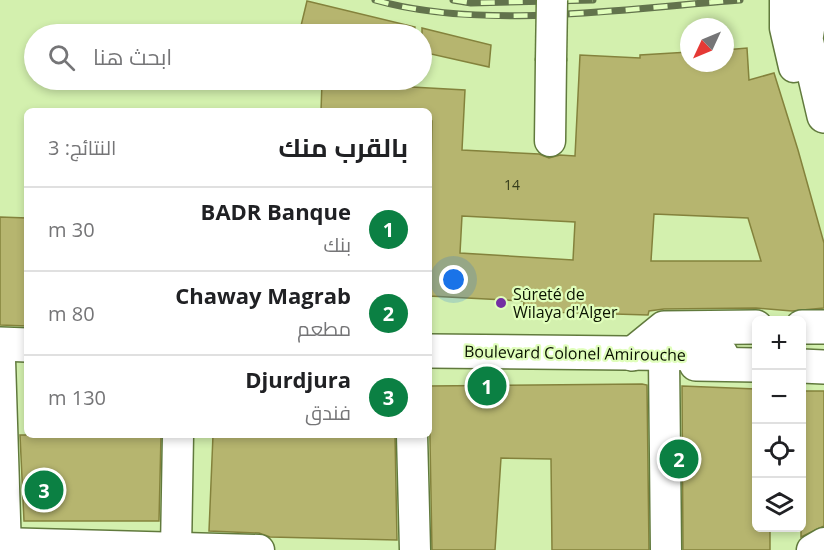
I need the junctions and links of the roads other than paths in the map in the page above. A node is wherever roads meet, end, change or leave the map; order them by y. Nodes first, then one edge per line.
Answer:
1 (552, 0) edge
2 (784, 0) edge
3 (812, 0) edge
4 (802, 66) junction
5 (824, 116) edge
6 (549, 141) dead end
7 (752, 327) edge
8 (806, 327) edge
9 (824, 327) edge
10 (0, 344) edge
11 (24, 345) edge
12 (432, 351) edge
13 (632, 354) junction
14 (721, 354) dead end
15 (664, 359) junction
16 (0, 360) edge
17 (752, 365) edge
18 (806, 366) edge
19 (824, 367) edge
20 (178, 438) edge
21 (412, 438) edge
22 (824, 543) edge
23 (4, 545) edge
24 (176, 549) edge
25 (259, 550) edge
26 (415, 550) edge
27 (666, 550) edge
28 (812, 550) edge

1 - 6 street, bridge
2 - 4 street
3 - 4 main road
4 - 5 main road
7 - 13 main road
8 - 9 main road
10 - 11 main road
12 - 13 main road, Boulevard Colonel Amirouche
13 - 14 main road, Boulevard Colonel Amirouche
13 - 15 main road
15 - 17 main road
15 - 27 street
16 - 23 street
18 - 19 main road
20 - 24 street
21 - 26 street
22 - 28 street
23 - 24 street
24 - 25 street

